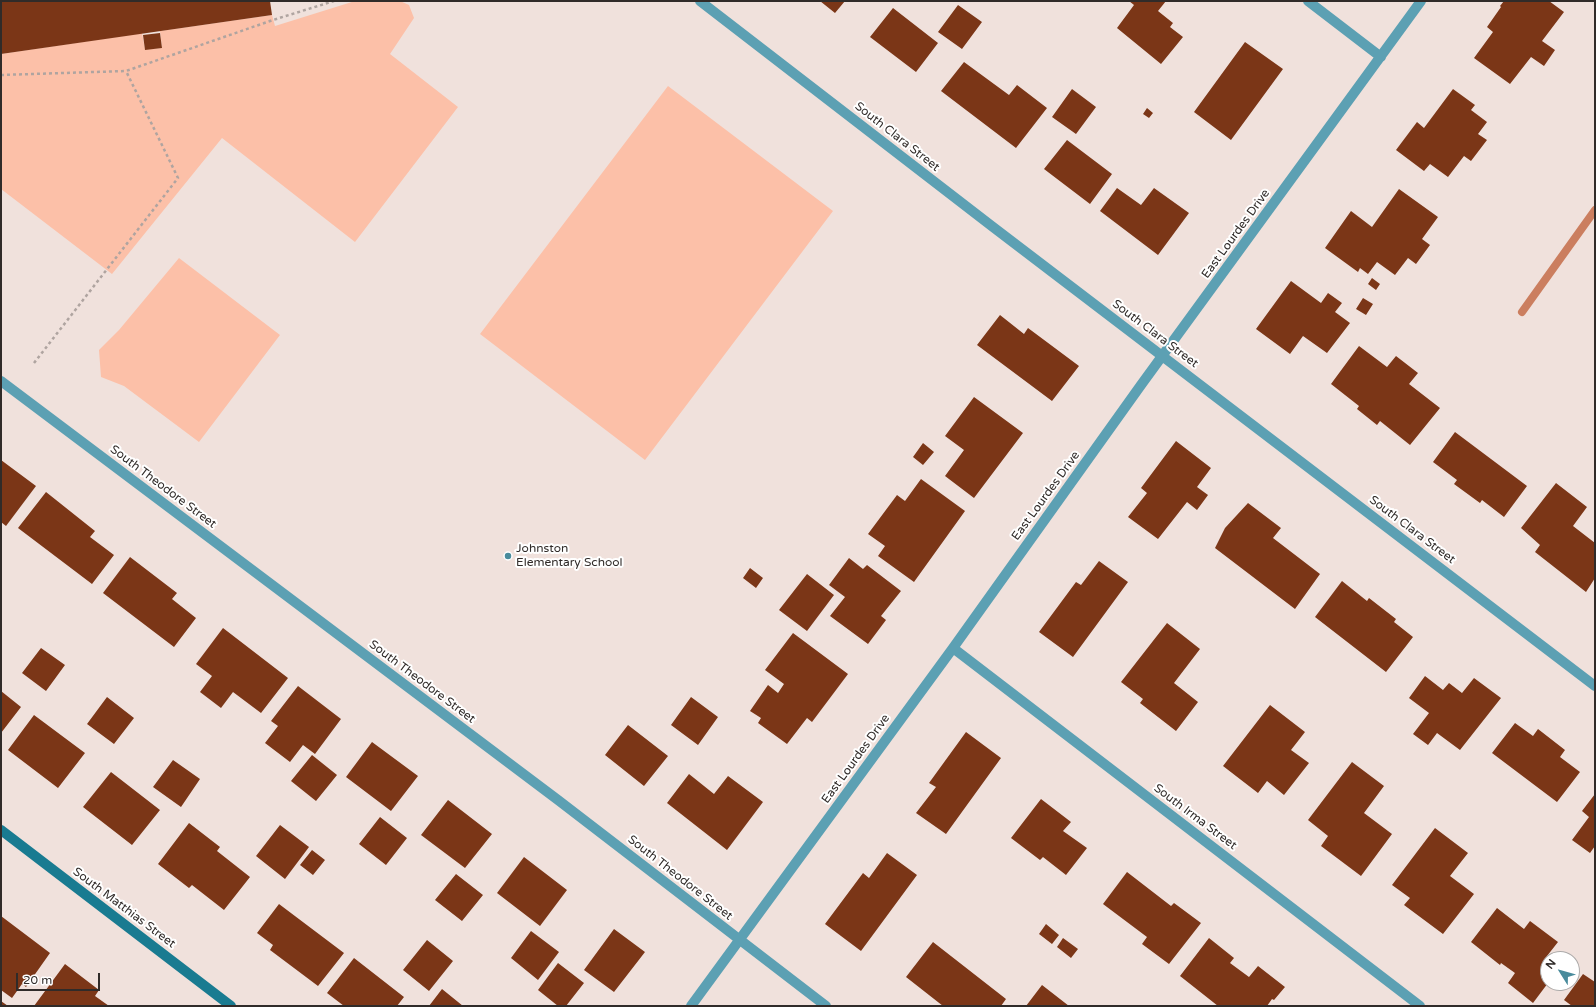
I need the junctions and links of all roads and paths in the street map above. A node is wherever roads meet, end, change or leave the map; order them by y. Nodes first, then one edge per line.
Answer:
1 (334, 1) edge
2 (700, 1) edge
3 (1308, 1) edge
4 (1421, 1) edge
5 (1381, 57) junction
6 (126, 71) junction
7 (1, 75) edge
8 (1163, 356) junction
9 (34, 362) dead end
10 (1, 382) edge
11 (953, 648) junction
12 (1595, 686) edge
13 (1, 830) edge
14 (740, 940) junction
15 (231, 1006) edge
16 (691, 1006) edge
17 (826, 1006) edge
18 (1420, 1006) edge

1 - 6 path
2 - 8 street, South Clara Street
3 - 5 street
4 - 5 street, East Lourdes Drive
5 - 8 street, East Lourdes Drive
6 - 7 path
6 - 9 path
8 - 11 street, East Lourdes Drive
8 - 12 street, South Clara Street
10 - 14 street, South Theodore Street
11 - 14 street, East Lourdes Drive
11 - 18 street, South Irma Street
13 - 15 street, South Matthias Street
14 - 16 street, East Lourdes Drive
14 - 17 street, South Theodore Street

